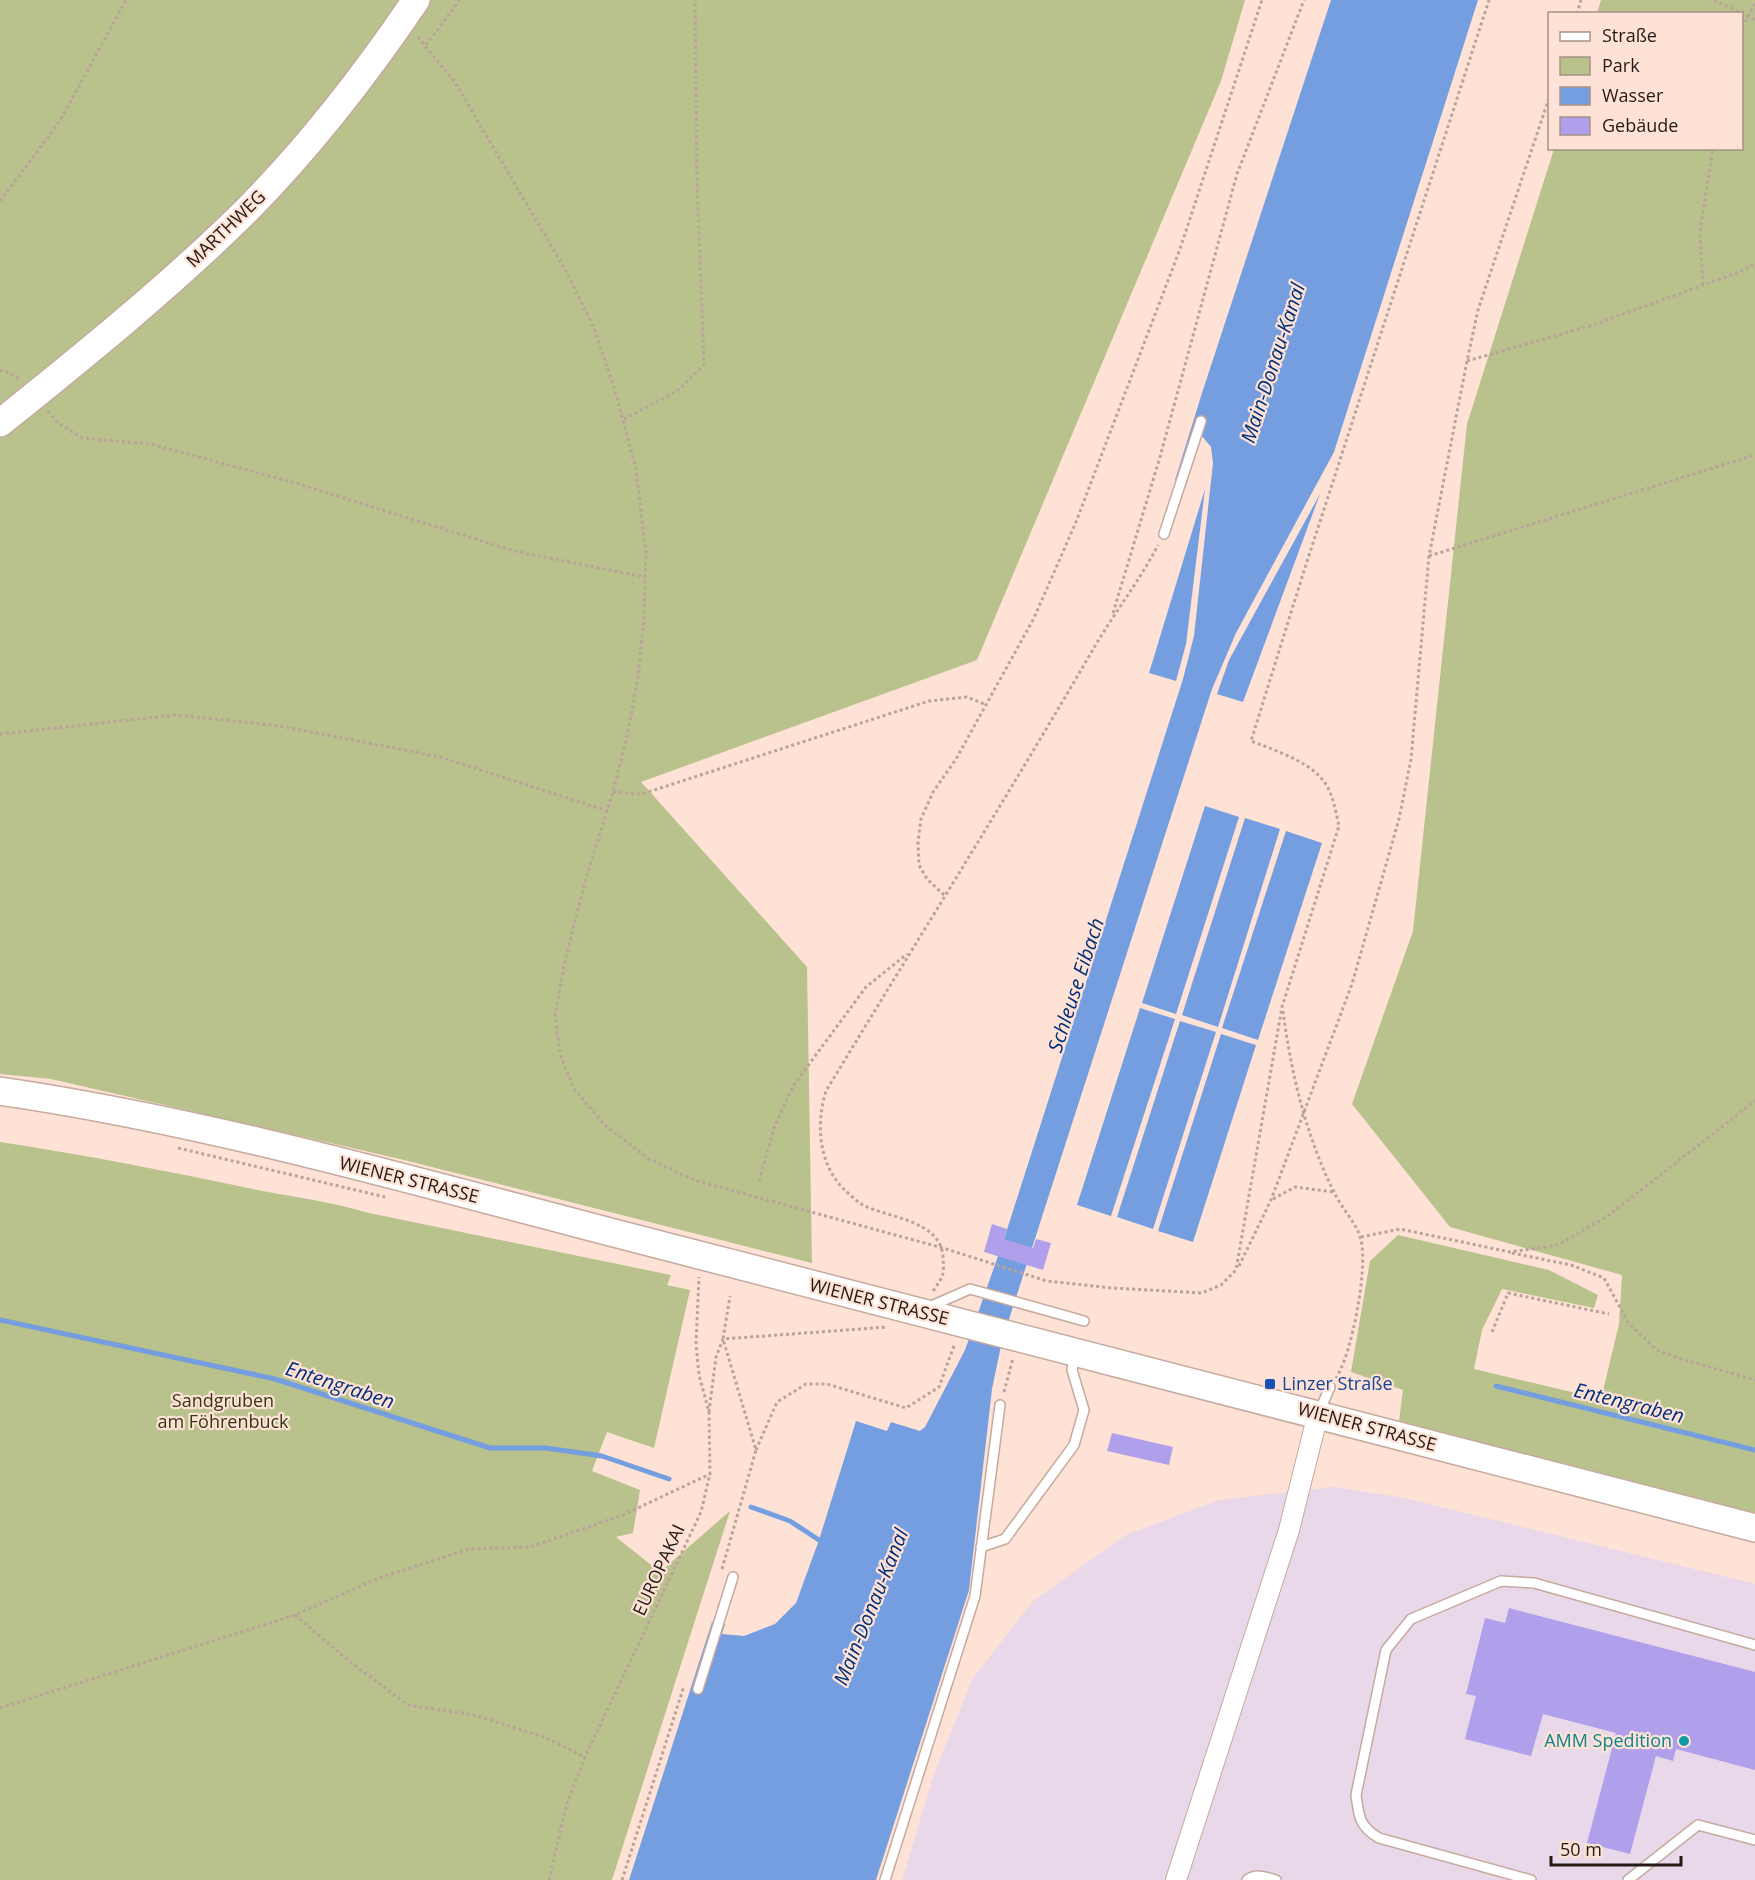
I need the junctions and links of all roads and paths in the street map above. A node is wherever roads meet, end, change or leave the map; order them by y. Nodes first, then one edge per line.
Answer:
1 (126, 0) edge
2 (460, 0) edge
3 (695, 0) edge
4 (1262, 0) edge
5 (1304, 0) edge
6 (1489, 0) edge
7 (1714, 0) edge
8 (1755, 4) edge
9 (410, 10) edge
10 (1739, 12) edge
11 (1743, 14) edge
12 (1747, 16) junction
13 (1755, 20) edge
14 (1743, 25) edge
15 (426, 45) junction
16 (1548, 101) edge
17 (1713, 150) edge
18 (0, 201) edge
19 (1755, 264) edge
20 (1702, 285) junction
21 (1467, 361) junction
22 (36, 395) junction
23 (623, 419) junction
24 (1201, 421) dead end
25 (0, 423) edge
26 (1755, 455) edge
27 (1164, 534) joint
28 (1429, 556) junction
29 (645, 577) junction
30 (1111, 618) junction
31 (985, 704) junction
32 (0, 734) edge
33 (613, 792) junction
34 (608, 811) junction
35 (944, 895) junction
36 (910, 951) junction
37 (1282, 1006) junction
38 (0, 1091) edge
39 (1755, 1101) edge
40 (1302, 1112) junction
41 (175, 1147) dead end
42 (759, 1181) dead end
43 (1334, 1192) junction
44 (393, 1199) dead end
45 (1271, 1200) junction
46 (1360, 1237) junction
47 (943, 1248) junction
48 (1510, 1252) junction
49 (1236, 1270) junction
50 (710, 1279) dead end
51 (730, 1296) dead end
52 (918, 1311) junction
53 (1609, 1314) dead end
54 (1084, 1321) dead end
55 (888, 1327) dead end
56 (959, 1329) junction
57 (1492, 1332) dead end
58 (723, 1339) junction
59 (1017, 1344) junction
60 (1075, 1352) junction
61 (1755, 1380) edge
62 (1330, 1387) joint
63 (1000, 1405) joint
64 (709, 1412) junction
65 (1318, 1414) junction
66 (756, 1450) junction
67 (710, 1474) junction
68 (1755, 1528) edge
69 (981, 1547) junction
70 (721, 1569) dead end
71 (733, 1577) dead end
72 (295, 1615) junction
73 (1755, 1645) edge
74 (686, 1680) dead end
75 (698, 1689) dead end
76 (0, 1708) edge
77 (585, 1757) junction
78 (1755, 1840) edge
79 (549, 1880) edge
80 (622, 1880) edge
81 (885, 1880) edge
82 (1176, 1880) edge
83 (1247, 1880) edge
84 (1276, 1880) edge
85 (1531, 1880) edge
86 (1628, 1880) edge

1 - 18 path
2 - 15 path
3 - 23 path
4 - 31 path
5 - 30 path
6 - 37 path
7 - 10 path
8 - 12 path
9 - 15 path
9 - 22 main road, MARTHWEG
11 - 12 path
12 - 13 path
12 - 14 path
15 - 23 path
16 - 21 path
17 - 20 path
19 - 20 path
20 - 21 path
21 - 28 path
22 - 25 main road, MARTHWEG
22 - 29 path
23 - 29 path
24 - 27 lane
26 - 28 path
27 - 30 path
28 - 40 path
29 - 33 path
30 - 35 path
31 - 33 path
31 - 35 path
32 - 34 path
33 - 34 path
34 - 47 path
35 - 36 path
36 - 42 path
36 - 47 path
37 - 40 path
37 - 49 path
38 - 52 main road, WIENER STRASSE
39 - 48 path
40 - 43 path
40 - 45 path
41 - 44 path
43 - 45 path
43 - 46 path
45 - 49 path
46 - 48 path
46 - 62 path
47 - 49 path
47 - 52 path
48 - 61 path
50 - 64 path, EUROPAKAI
51 - 58 path
52 - 54 lane
52 - 56 main road, WIENER STRASSE
53 - 57 path
55 - 58 path
56 - 59 main road, WIENER STRASSE
56 - 66 path
58 - 64 path
58 - 66 path
59 - 60 main road, WIENER STRASSE
59 - 63 path
60 - 65 main road, WIENER STRASSE
60 - 69 lane
62 - 65 lane
63 - 69 lane
64 - 67 path, EUROPAKAI
65 - 68 main road, WIENER STRASSE
65 - 82 street
66 - 70 path
67 - 72 path
67 - 77 path, EUROPAKAI
69 - 81 lane
71 - 75 lane
72 - 76 path
72 - 77 path
73 - 85 lane
74 - 80 path
77 - 79 path, EUROPAKAI
78 - 86 lane
83 - 84 lane

